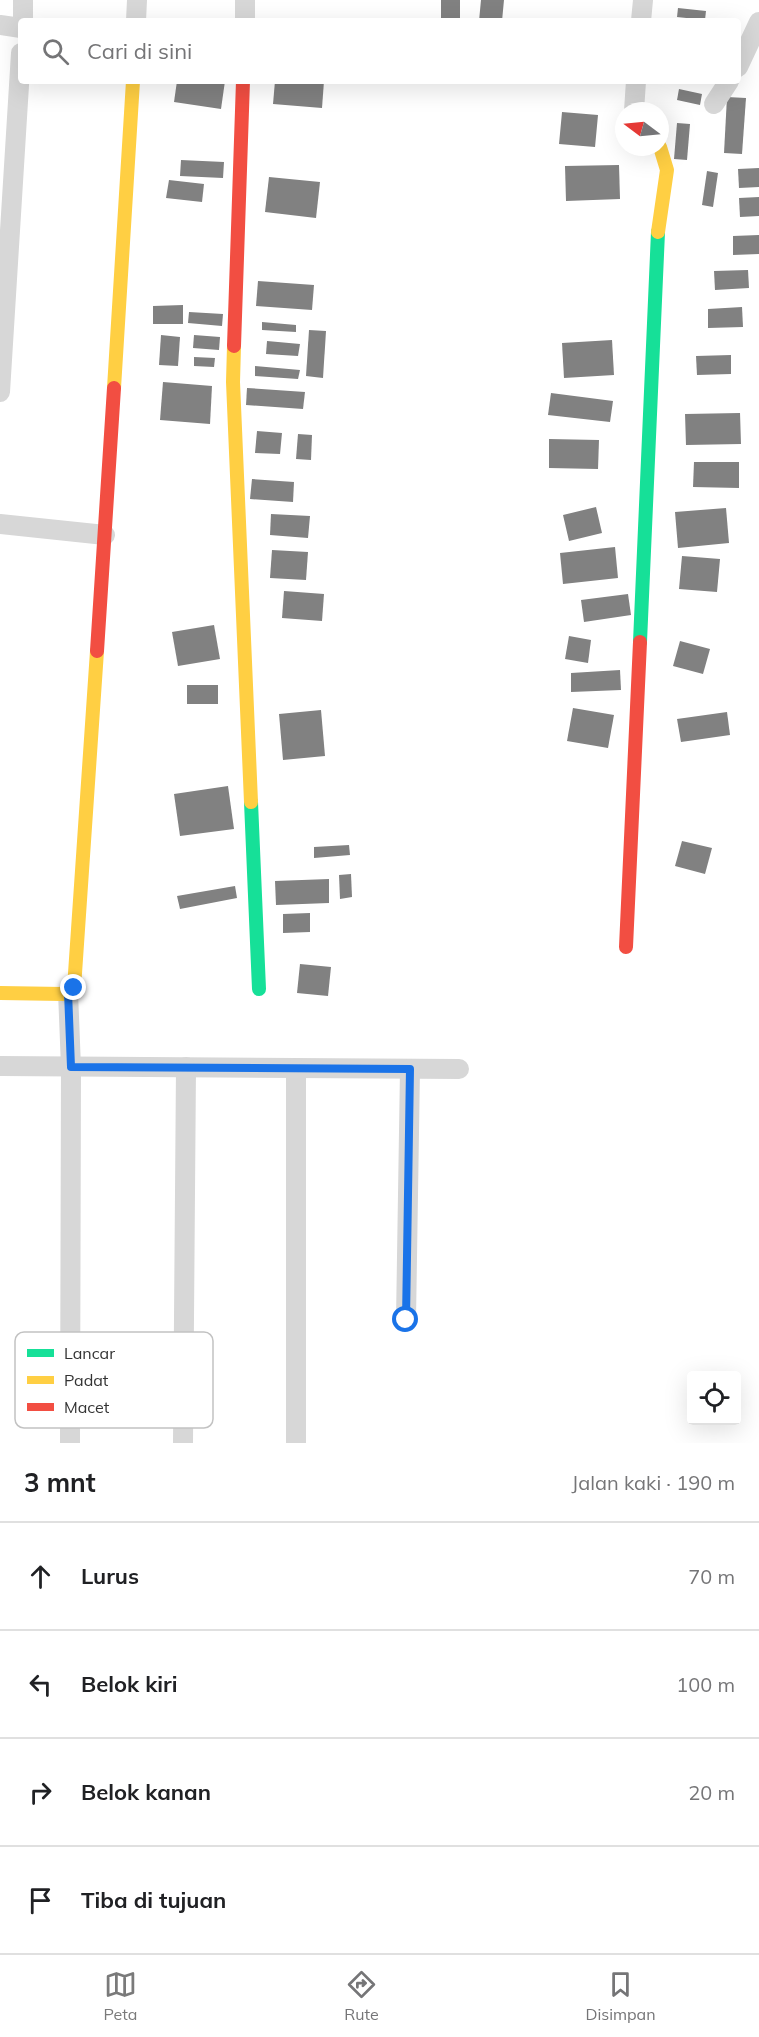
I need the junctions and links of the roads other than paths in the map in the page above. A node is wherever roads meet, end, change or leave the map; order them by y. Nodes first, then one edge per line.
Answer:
1 (23, 0) edge
2 (137, 0) edge
3 (245, 0) edge
4 (643, 0) edge
5 (23, 18) edge
6 (136, 18) edge
7 (245, 18) edge
8 (641, 18) edge
9 (759, 22) edge
10 (0, 25) edge
11 (18, 28) edge
12 (741, 61) edge
13 (19, 84) edge
14 (133, 84) edge
15 (243, 84) edge
16 (636, 84) edge
17 (727, 84) edge
18 (635, 102) edge
19 (714, 104) dead end
20 (663, 156) edge
21 (0, 392) edge
22 (0, 524) edge
23 (105, 535) junction
24 (626, 947) dead end
25 (259, 989) dead end
26 (68, 992) junction
27 (0, 993) edge
28 (0, 1066) edge
29 (71, 1067) junction
30 (186, 1067) junction
31 (296, 1068) junction
32 (410, 1069) junction
33 (459, 1069) dead end
34 (406, 1320) dead end
35 (70, 1332) edge
36 (184, 1332) edge
37 (70, 1428) edge
38 (183, 1428) edge
39 (70, 1443) edge
40 (183, 1443) edge
41 (296, 1443) edge

1 - 5 street
2 - 6 street
3 - 7 street
4 - 8 street
9 - 12 street
10 - 11 street
13 - 21 street
14 - 23 street
15 - 25 street
16 - 18 street
17 - 19 street
20 - 24 street
22 - 23 street
23 - 26 street
26 - 27 street
26 - 29 street
28 - 29 street
29 - 30 street
29 - 35 street
30 - 31 street
30 - 36 street
31 - 32 street
31 - 41 street
32 - 33 street
32 - 34 street
37 - 39 street
38 - 40 street

